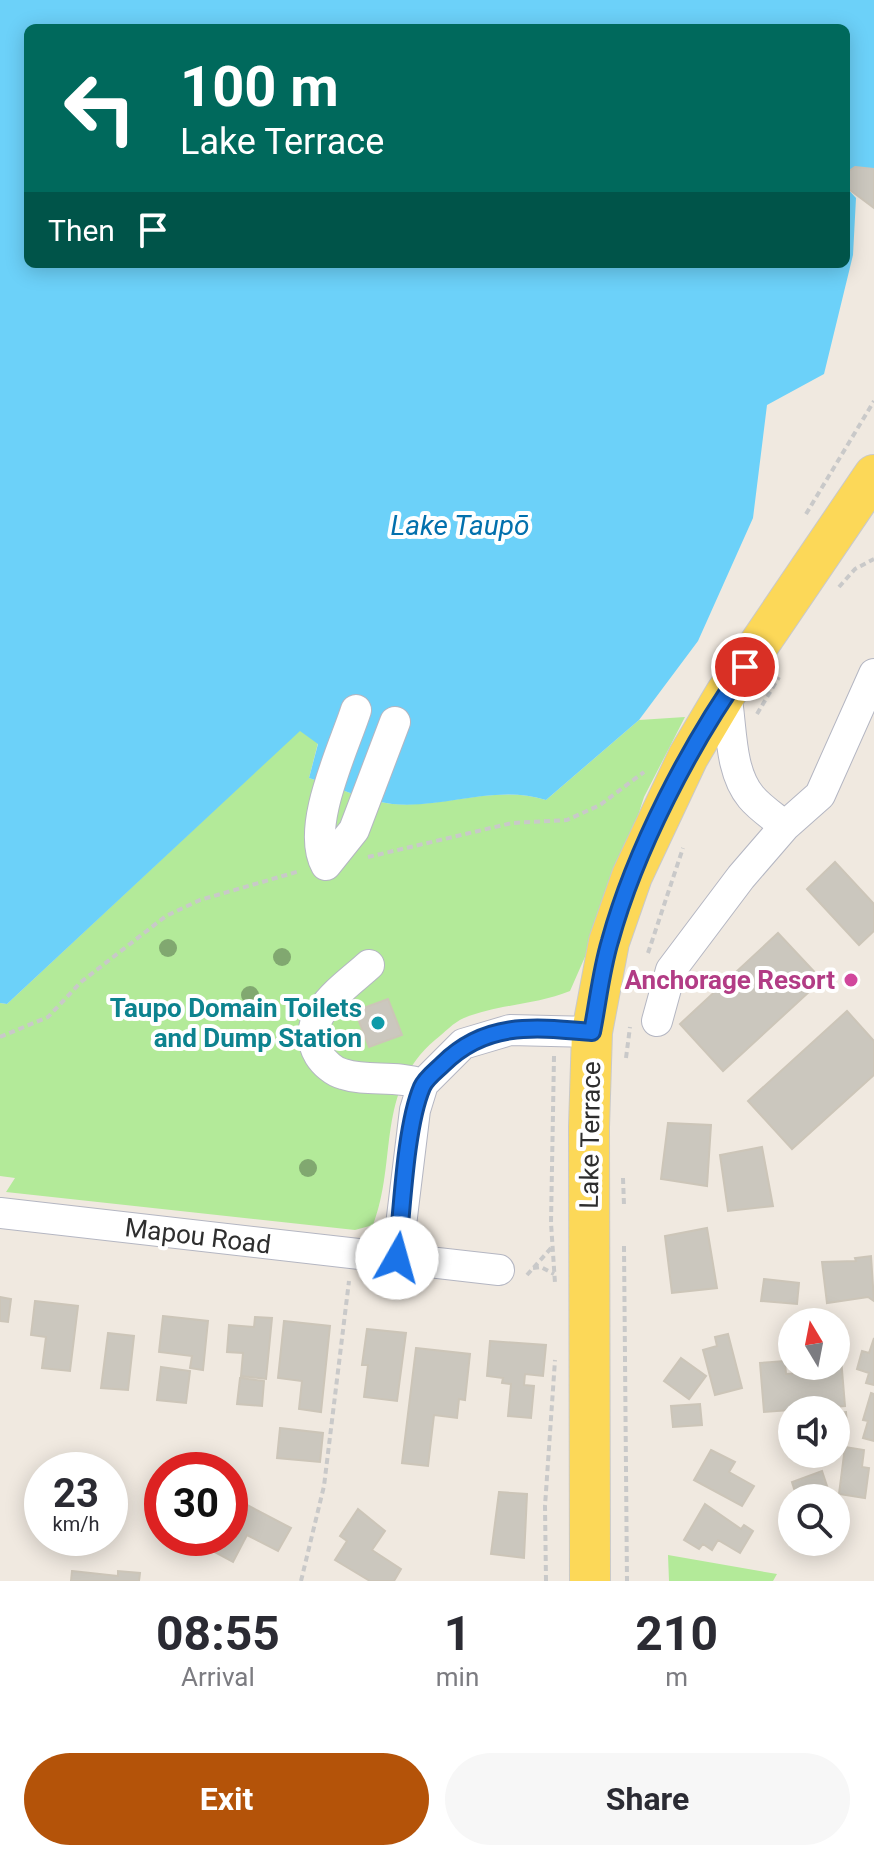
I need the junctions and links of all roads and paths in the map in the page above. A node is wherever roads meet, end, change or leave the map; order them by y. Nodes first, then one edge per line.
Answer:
1 (874, 401) edge
2 (868, 497) edge
3 (804, 517) dead end
4 (874, 559) edge
5 (830, 598) dead end
6 (874, 674) edge
7 (780, 675) dead end
8 (740, 707) junction
9 (356, 710) dead end
10 (395, 722) dead end
11 (649, 769) dead end
12 (785, 826) junction
13 (685, 844) dead end
14 (326, 865) junction
15 (369, 965) dead end
16 (645, 965) dead end
17 (644, 1020) joint
18 (573, 1030) junction
19 (0, 1037) edge
20 (624, 1072) dead end
21 (423, 1084) junction
22 (623, 1173) dead end
23 (624, 1209) dead end
24 (0, 1213) edge
25 (624, 1240) dead end
26 (552, 1247) junction
27 (352, 1255) junction
28 (397, 1258) junction
29 (499, 1270) dead end
30 (554, 1274) junction
31 (555, 1289) dead end
32 (556, 1348) dead end
33 (301, 1581) edge
34 (546, 1581) edge
35 (590, 1581) edge
36 (627, 1581) edge

1 - 3 path
2 - 8 main road, Lake Terrace
4 - 5 path
6 - 12 street
7 - 8 path
8 - 12 street
8 - 18 main road, Lake Terrace
9 - 14 street
10 - 14 street
11 - 14 path
12 - 17 street
13 - 16 path
14 - 19 path
15 - 21 street
17 - 20 path
18 - 21 street
18 - 26 path
18 - 35 main road, Lake Terrace
21 - 28 street
22 - 23 path
24 - 27 street, Mapou Road
25 - 36 path
26 - 30 path
26 - 30 path
27 - 28 street, Mapou Road
27 - 33 path
28 - 29 street, Mapou Road
30 - 31 path
32 - 34 path

